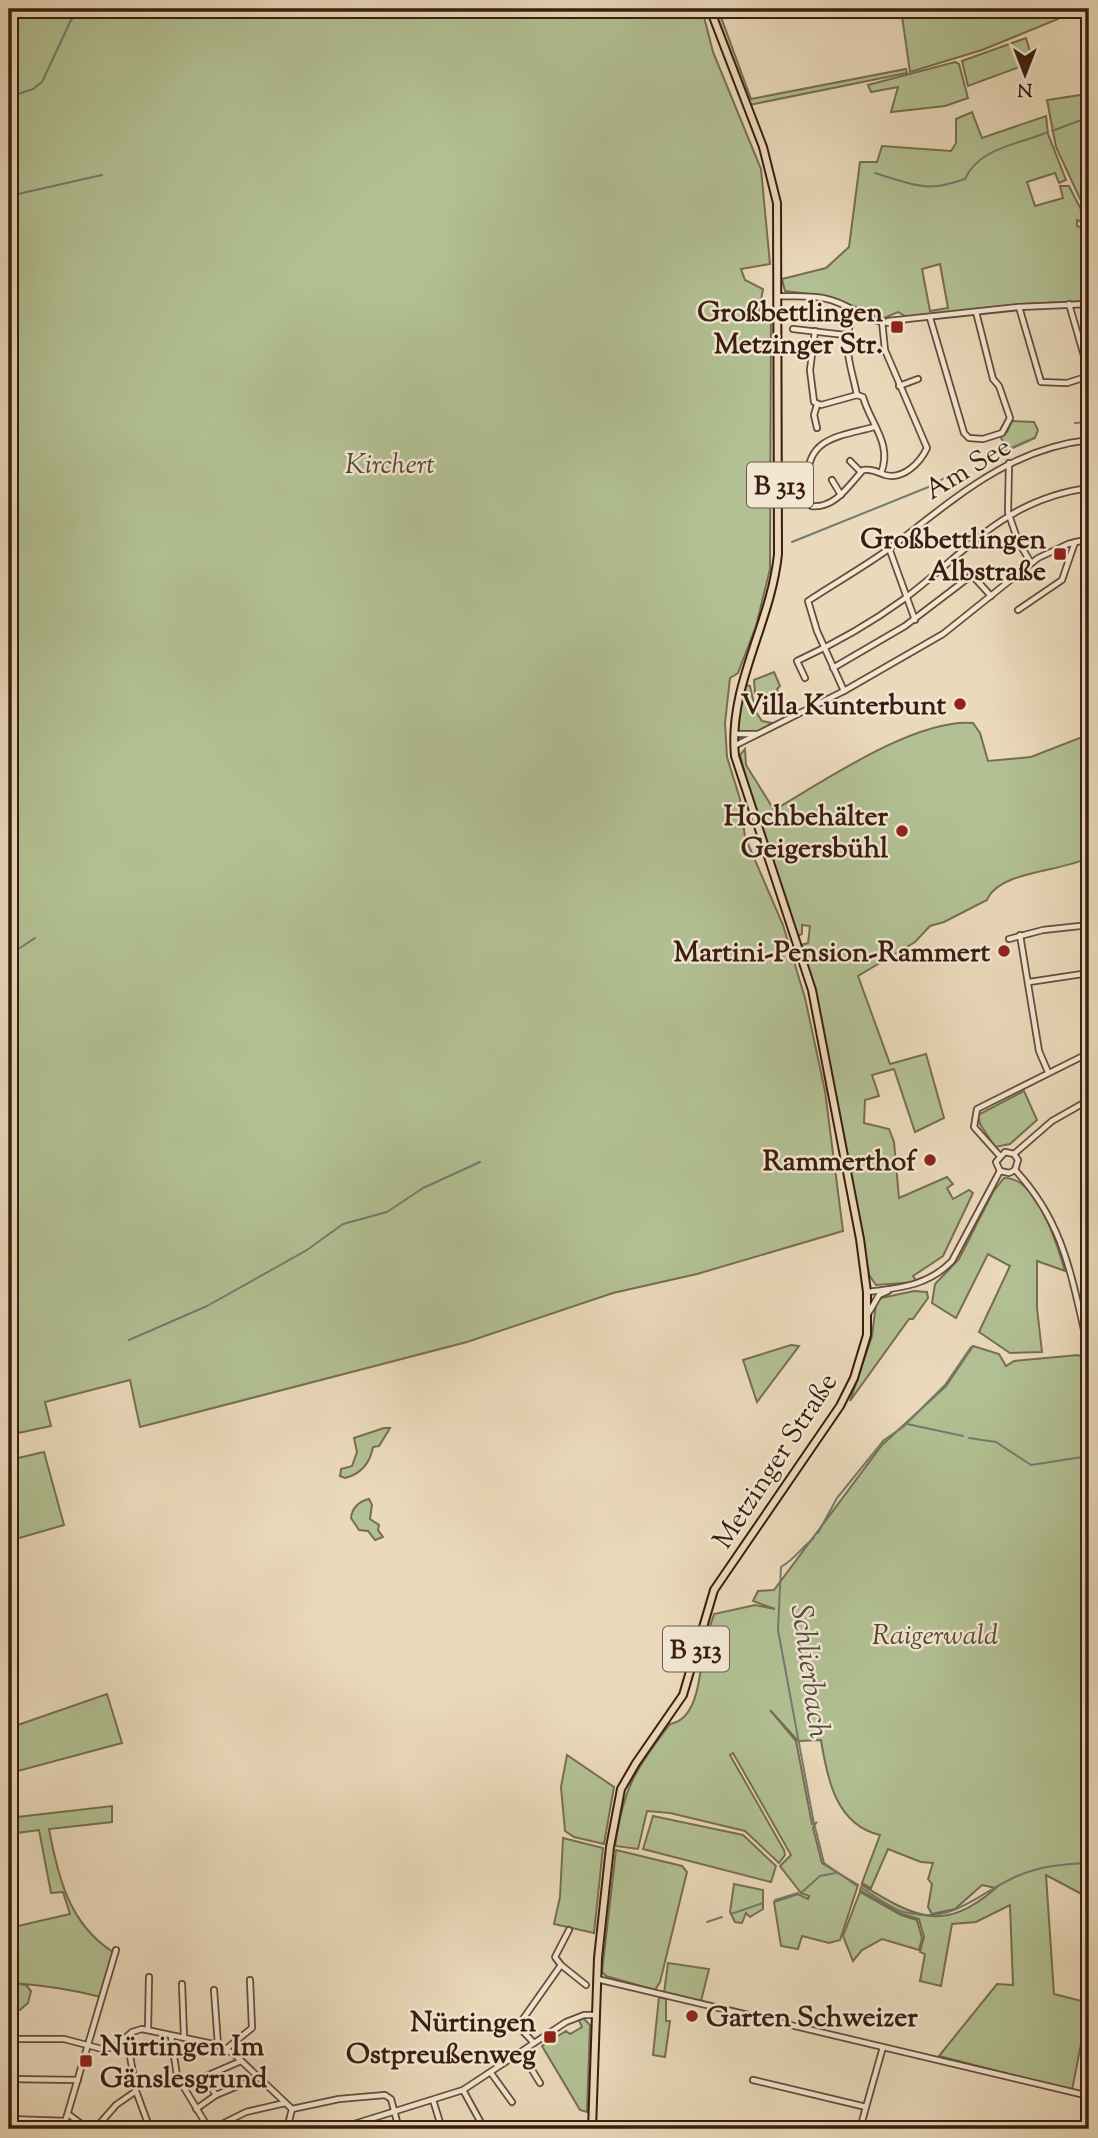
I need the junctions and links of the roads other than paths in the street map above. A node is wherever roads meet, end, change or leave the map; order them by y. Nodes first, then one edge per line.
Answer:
1 (710, 9) edge
2 (778, 296) junction
3 (1069, 304) junction
4 (1089, 304) edge
5 (1019, 307) junction
6 (855, 310) junction
7 (976, 312) junction
8 (930, 318) junction
9 (885, 321) junction
10 (793, 329) dead end
11 (815, 331) junction
12 (845, 335) junction
13 (1089, 344) edge
14 (1082, 345) junction
15 (1089, 374) edge
16 (918, 379) dead end
17 (899, 386) junction
18 (857, 395) junction
19 (817, 405) junction
20 (874, 427) junction
21 (817, 428) dead end
22 (1089, 440) edge
23 (850, 461) dead end
24 (1009, 463) junction
25 (860, 472) junction
26 (881, 473) junction
27 (831, 480) dead end
28 (1089, 488) edge
29 (841, 495) junction
30 (1010, 516) junction
31 (1089, 539) edge
32 (1075, 541) junction
33 (889, 548) junction
34 (1031, 563) junction
35 (991, 596) junction
36 (905, 598) junction
37 (1018, 610) dead end
38 (915, 620) junction
39 (824, 648) junction
40 (833, 668) junction
41 (805, 678) dead end
42 (844, 691) junction
43 (762, 733) junction
44 (733, 734) junction
45 (734, 746) junction
46 (1089, 922) edge
47 (1020, 935) junction
48 (1009, 939) dead end
49 (1089, 973) edge
50 (1028, 982) junction
51 (1089, 1053) edge
52 (1048, 1073) junction
53 (1089, 1100) edge
54 (1014, 1154) junction
55 (999, 1155) junction
56 (1015, 1170) junction
57 (1000, 1171) junction
58 (892, 1289) junction
59 (867, 1292) junction
60 (868, 1314) junction
61 (1089, 1352) edge
62 (569, 1930) dead end
63 (116, 1950) dead end
64 (561, 1965) junction
65 (149, 1977) dead end
66 (597, 1979) junction
67 (250, 1980) dead end
68 (182, 1984) dead end
69 (586, 1985) dead end
70 (214, 1990) dead end
71 (596, 2015) junction
72 (148, 2030) junction
73 (171, 2036) junction
74 (184, 2037) junction
75 (127, 2038) junction
76 (9, 2039) edge
77 (533, 2042) junction
78 (218, 2045) junction
79 (88, 2046) junction
80 (883, 2047) junction
81 (226, 2049) junction
82 (521, 2052) junction
83 (241, 2061) junction
84 (491, 2073) junction
85 (258, 2078) junction
86 (9, 2079) edge
87 (78, 2080) junction
88 (753, 2080) dead end
89 (540, 2083) dead end
90 (463, 2090) junction
91 (136, 2091) junction
92 (216, 2095) junction
93 (1089, 2096) edge
94 (433, 2100) junction
95 (512, 2102) dead end
96 (286, 2103) junction
97 (866, 2107) junction
98 (196, 2109) junction
99 (292, 2109) junction
100 (393, 2112) junction
101 (68, 2114) junction
102 (9, 2119) edge
103 (66, 2121) junction
104 (480, 2121) dead end
105 (355, 2127) edge
106 (63, 2129) edge
107 (88, 2129) edge
108 (95, 2129) edge
109 (149, 2129) edge
110 (210, 2129) edge
111 (287, 2129) edge
112 (338, 2129) edge
113 (399, 2129) edge
114 (442, 2129) edge
115 (592, 2129) edge
116 (860, 2129) edge

1 - 2 main road, B 313
2 - 6 street
2 - 44 main road, Metzinger Straße / B 313
3 - 4 street
3 - 5 street
3 - 14 street
5 - 7 street
5 - 15 street
6 - 9 street
6 - 12 street
7 - 8 street
7 - 8 street
8 - 9 street
9 - 17 street
10 - 11 street
11 - 12 street
11 - 19 street
12 - 18 street
13 - 14 street
14 - 15 street
16 - 17 street
17 - 26 street
18 - 19 street
18 - 20 street
19 - 21 street
20 - 26 street
20 - 29 street
22 - 24 street, Am See
23 - 25 street
24 - 30 street
24 - 33 street, Am See
25 - 26 street
25 - 29 street
27 - 29 street
28 - 30 street
30 - 34 street
30 - 36 street
31 - 32 street
32 - 34 street
32 - 37 street
33 - 36 street
33 - 39 street, Am See
34 - 35 street
35 - 38 street
35 - 42 street
36 - 38 street
36 - 39 street
38 - 40 street
39 - 40 street
39 - 41 street
40 - 42 street
42 - 43 street
43 - 44 street
43 - 45 street
44 - 45 main road, Metzinger Straße / B 313
45 - 59 main road, Metzinger Straße / B 313
46 - 47 street
47 - 48 street
47 - 50 street
49 - 50 street
50 - 52 street
51 - 52 street
52 - 55 street
53 - 54 street
54 - 55 street
54 - 56 street
55 - 57 street
56 - 57 street
56 - 61 street
57 - 58 street
58 - 59 street
58 - 60 street
59 - 60 main road, Metzinger Straße / B 313
60 - 66 main road, Metzinger Straße / B 313
62 - 64 street
63 - 79 street
64 - 69 street
64 - 77 street
65 - 72 street
66 - 71 main road, Metzinger Straße / B 313
66 - 80 street
67 - 81 street
68 - 74 street
70 - 78 street
71 - 77 street
71 - 115 main road, Metzinger Straße / B 313
72 - 73 street
72 - 75 street
73 - 74 street
73 - 98 street
74 - 78 street
75 - 79 street
75 - 91 street
76 - 79 street
77 - 82 street
78 - 81 street
79 - 87 street
80 - 93 street
80 - 97 street
81 - 83 street
82 - 84 street
82 - 89 street
83 - 85 street
83 - 92 street
84 - 90 street
84 - 95 street
85 - 92 street
85 - 96 street
86 - 87 street
87 - 101 street
88 - 97 street
90 - 94 street
90 - 104 street
91 - 108 street
91 - 109 street
92 - 98 street
94 - 100 street
94 - 114 street
96 - 99 street
96 - 110 street
97 - 116 street
98 - 110 street
99 - 100 street
99 - 111 street
100 - 105 street
100 - 113 street
101 - 103 street
101 - 107 street
102 - 103 street
103 - 106 street
105 - 112 street

